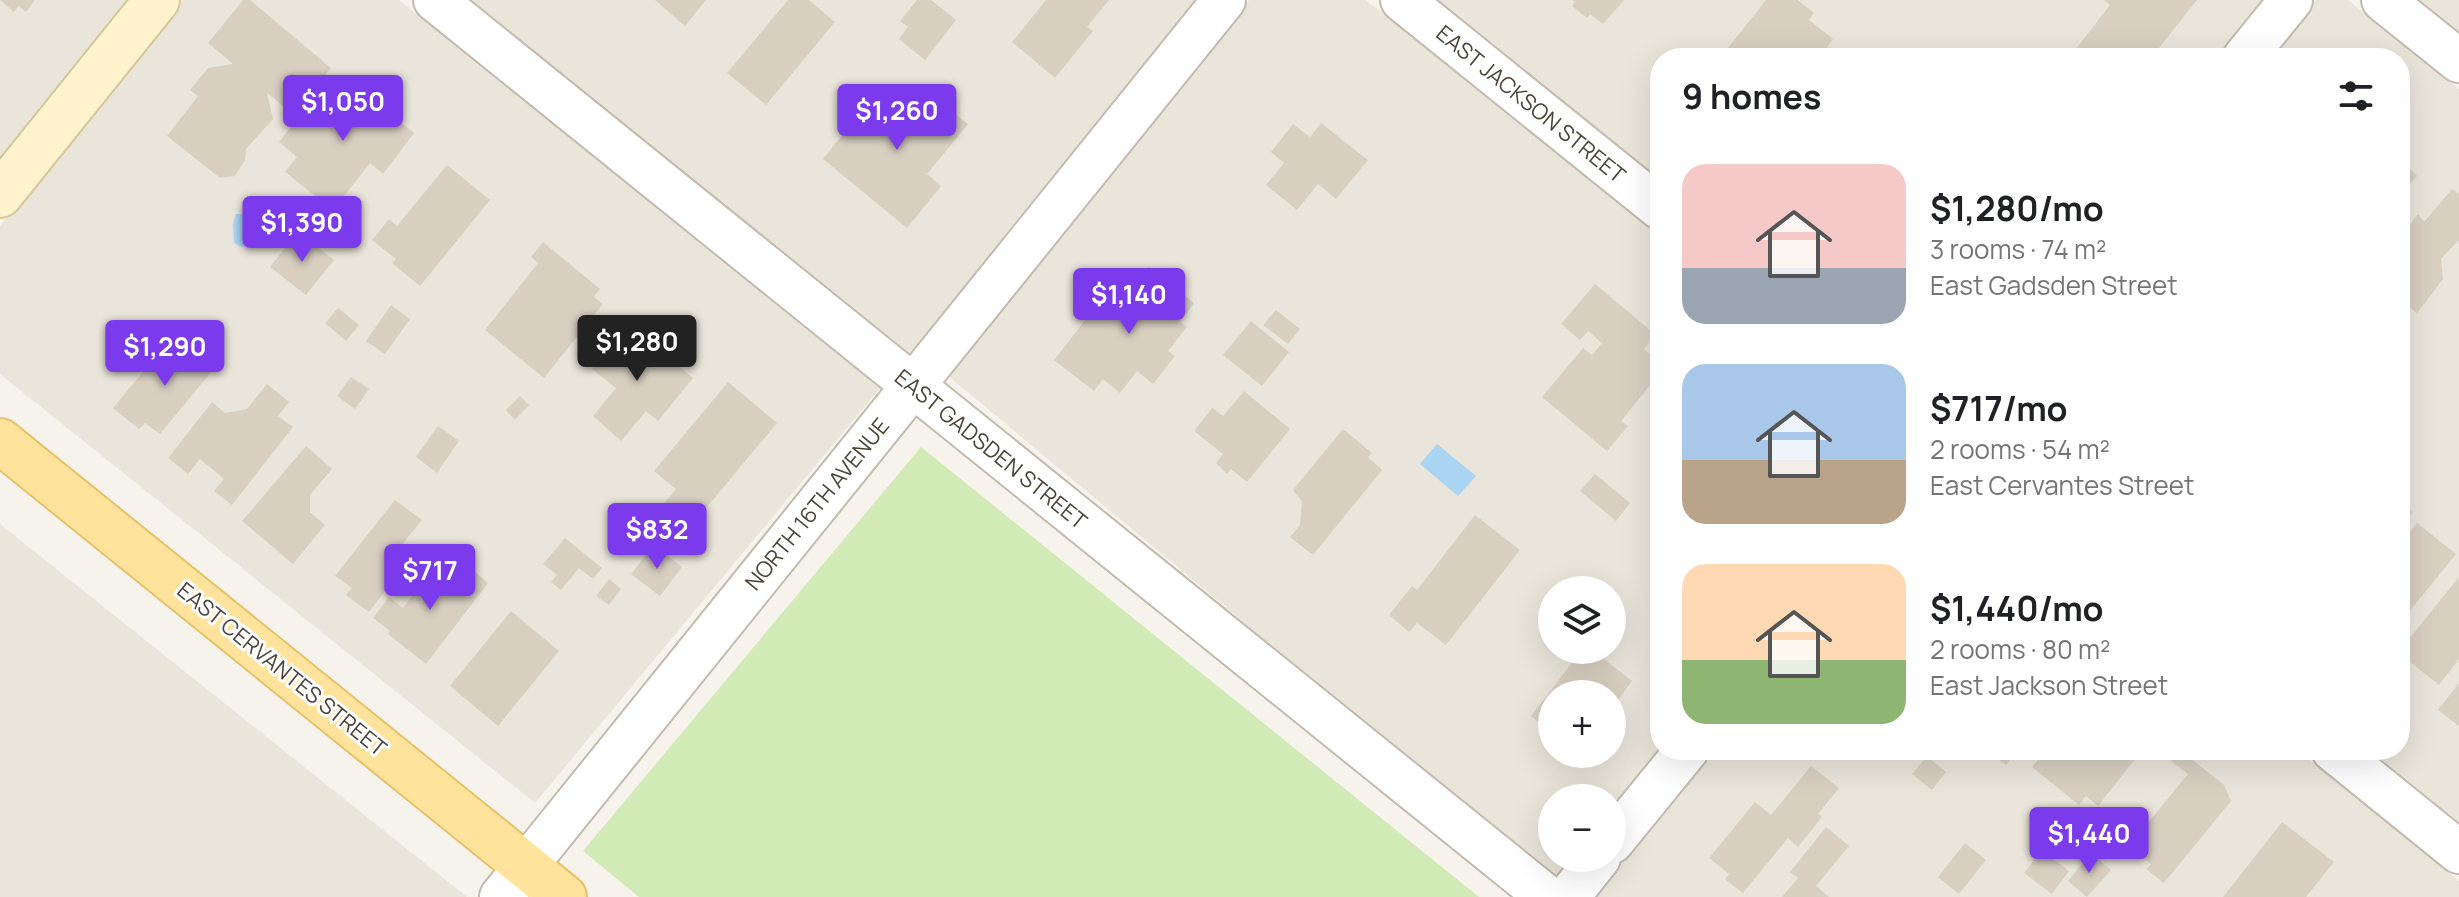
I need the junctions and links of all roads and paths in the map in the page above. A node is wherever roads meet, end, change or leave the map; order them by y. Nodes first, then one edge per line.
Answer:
1 (157, 0) edge
2 (435, 0) edge
3 (1224, 0) edge
4 (1402, 0) edge
5 (2291, 0) edge
6 (2383, 0) edge
7 (2252, 48) edge
8 (2459, 61) edge
9 (0, 195) edge
10 (1650, 200) edge
11 (913, 386) junction
12 (0, 441) edge
13 (1679, 760) edge
14 (2345, 760) edge
15 (1626, 825) edge
16 (2459, 852) edge
17 (1588, 872) edge
18 (514, 882) edge
19 (564, 897) edge
20 (1547, 897) edge
21 (1568, 897) edge

1 - 9 street
2 - 11 street, EAST GADSDEN STREET
3 - 11 street, NORTH 16TH AVENUE
4 - 10 street, EAST JACKSON STREET
5 - 7 street
6 - 8 street
11 - 18 street, NORTH 16TH AVENUE
11 - 20 street, EAST GADSDEN STREET
12 - 18 main road, EAST CERVANTES STREET
13 - 15 street
14 - 16 street
17 - 21 street
18 - 19 main road, EAST CERVANTES STREET

